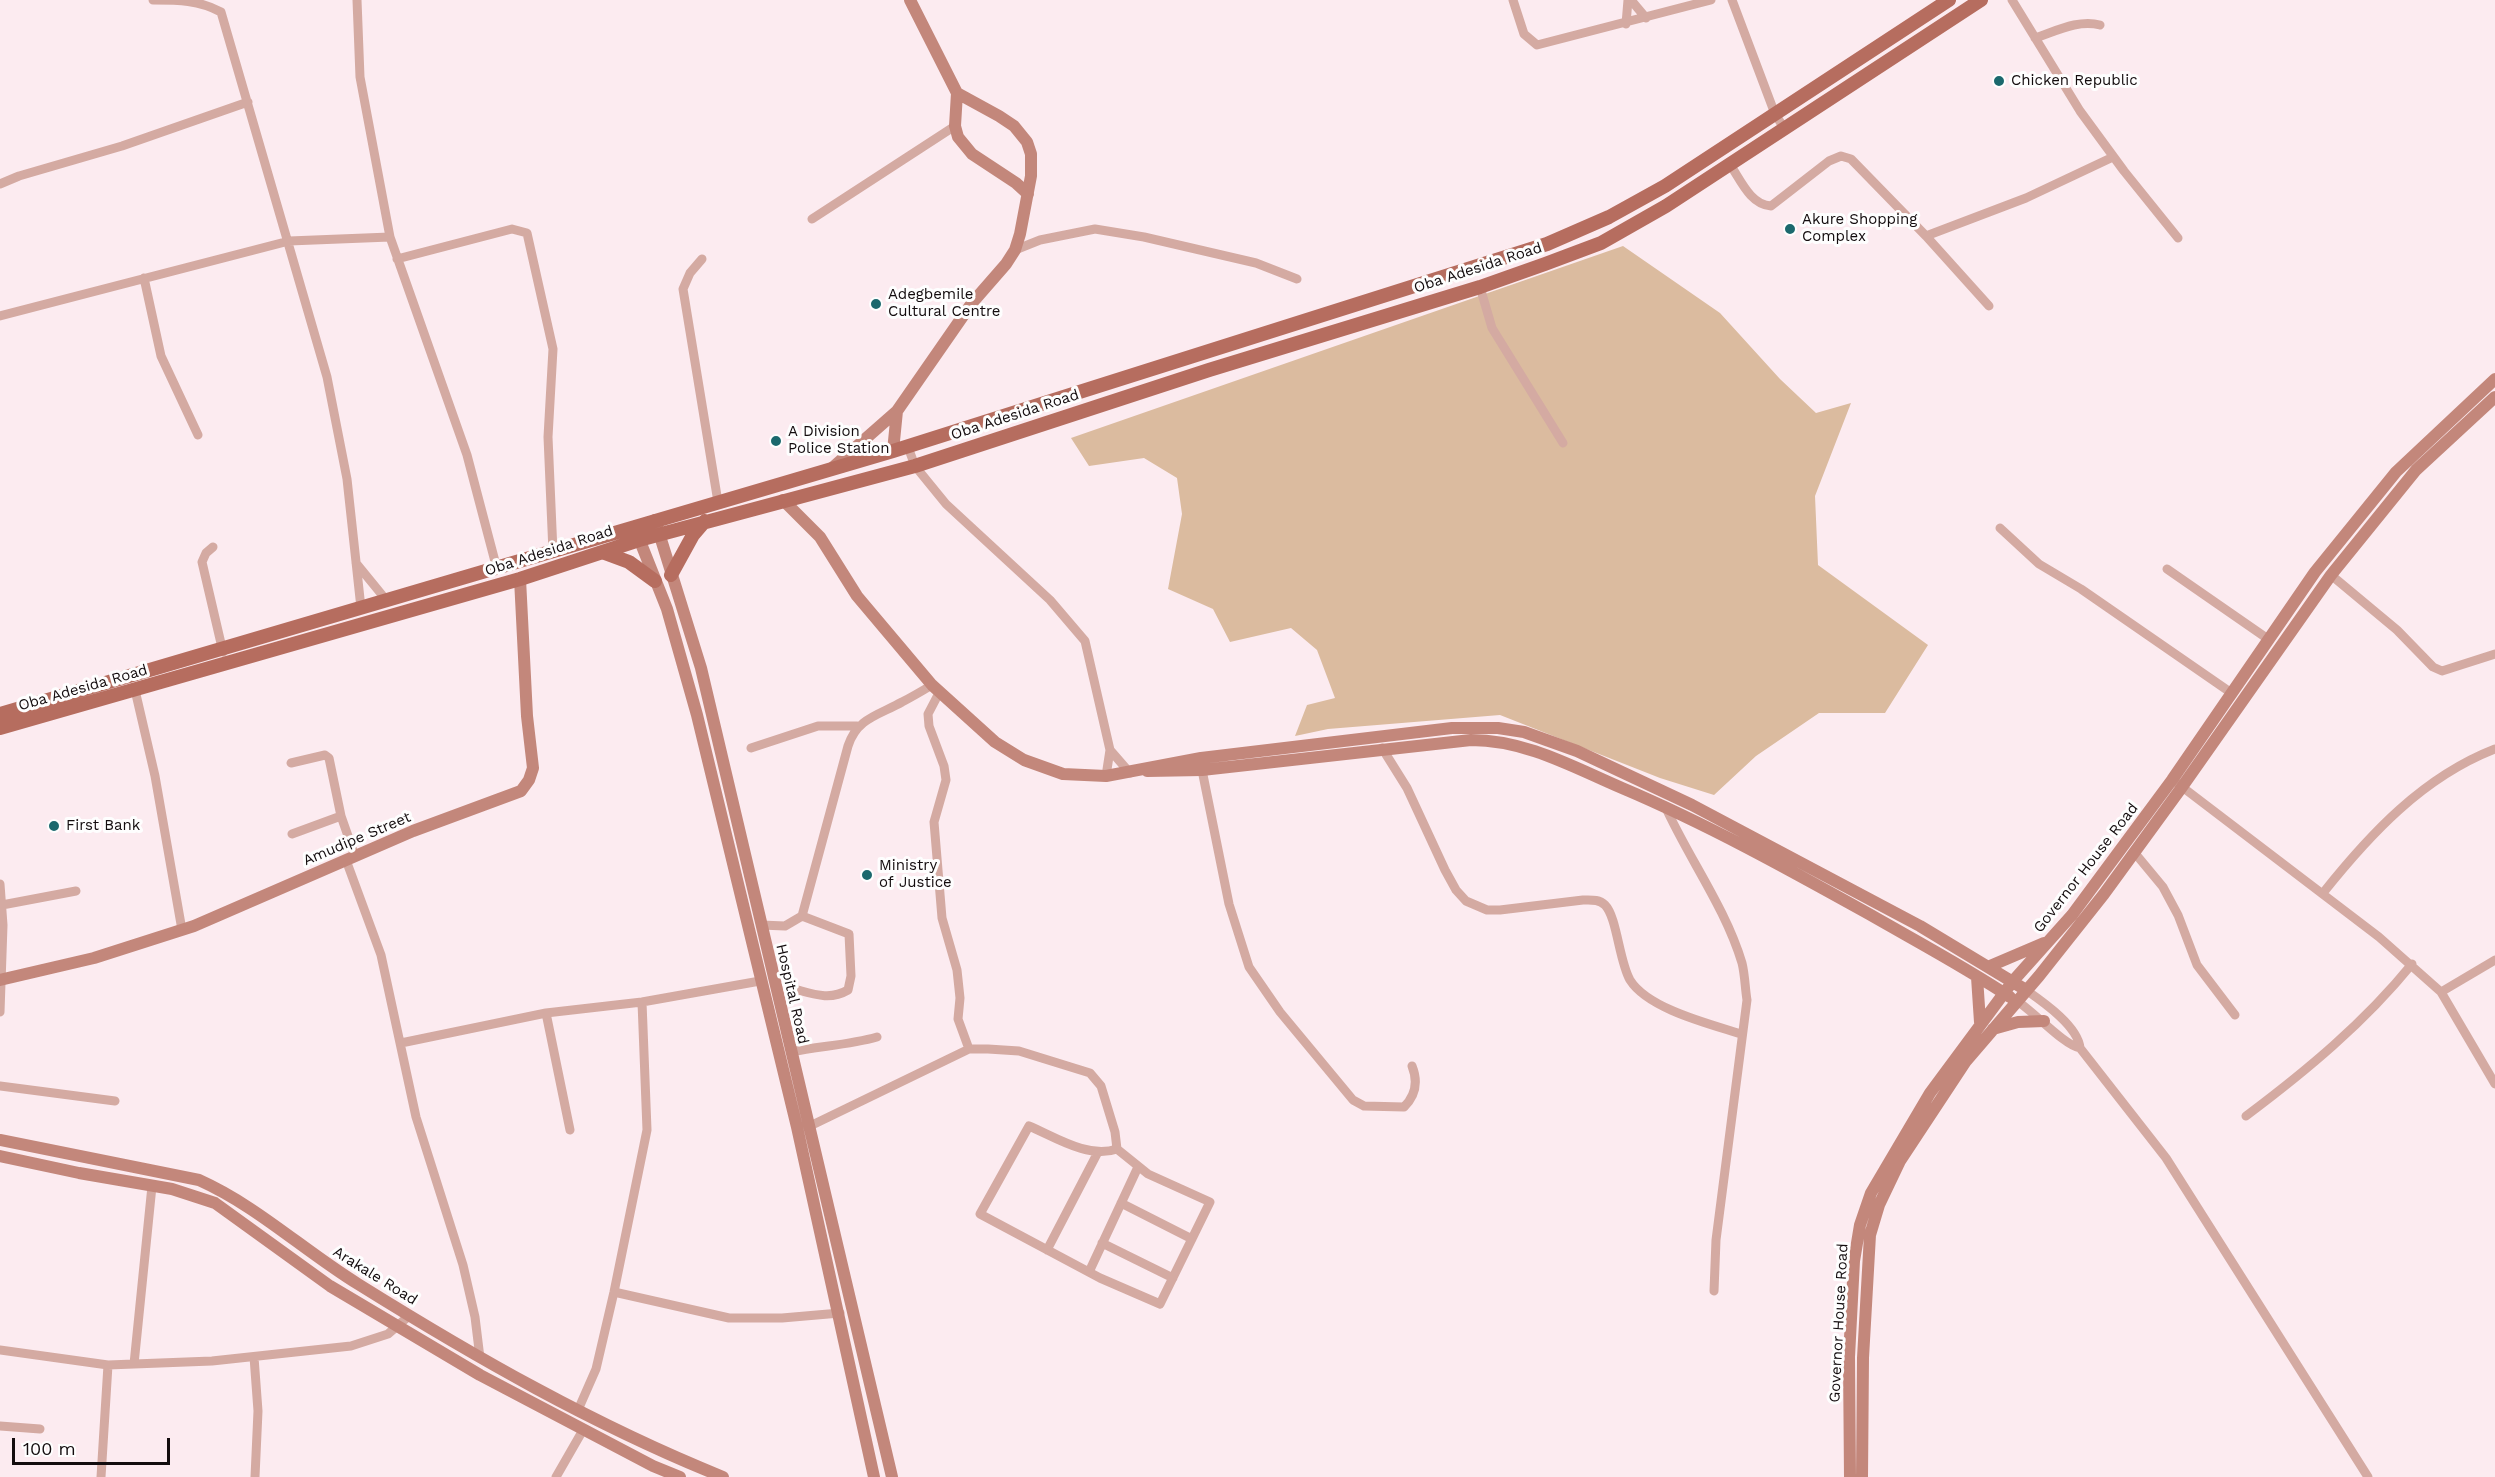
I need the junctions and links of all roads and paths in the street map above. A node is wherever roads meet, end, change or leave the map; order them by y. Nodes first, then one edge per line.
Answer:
1 (153, 0) edge
2 (357, 0) edge
3 (910, 0) edge
4 (1513, 0) edge
5 (1629, 0) edge
6 (1711, 0) edge
7 (1732, 0) edge
8 (1949, 0) edge
9 (1982, 0) edge
10 (2012, 0) edge
11 (1646, 18) junction
12 (1626, 24) junction
13 (2100, 25) dead end
14 (2035, 38) junction
15 (957, 93) junction
16 (248, 102) junction
17 (1775, 114) junction
18 (955, 126) junction
19 (1784, 128) junction
20 (2113, 157) junction
21 (1731, 166) junction
22 (0, 184) edge
23 (1028, 194) junction
24 (812, 219) dead end
25 (1926, 236) junction
26 (390, 237) junction
27 (2178, 238) dead end
28 (289, 241) junction
29 (1015, 250) junction
30 (397, 259) junction
31 (702, 259) dead end
32 (144, 278) junction
33 (1297, 279) dead end
34 (1480, 287) junction
35 (1989, 306) dead end
36 (0, 316) edge
37 (2495, 379) edge
38 (2495, 397) edge
39 (897, 411) junction
40 (198, 435) dead end
41 (1563, 443) dead end
42 (908, 447) junction
43 (893, 451) junction
44 (915, 466) junction
45 (831, 469) junction
46 (783, 500) junction
47 (718, 502) junction
48 (655, 520) junction
49 (706, 521) junction
50 (2000, 528) dead end
51 (637, 533) junction
52 (659, 534) junction
53 (213, 547) dead end
54 (553, 552) junction
55 (602, 552) junction
56 (356, 563) junction
57 (497, 569) junction
58 (2167, 569) dead end
59 (671, 575) junction
60 (2331, 575) junction
61 (520, 579) junction
62 (655, 581) junction
63 (387, 601) junction
64 (361, 608) junction
65 (2268, 639) junction
66 (222, 648) junction
67 (2495, 654) edge
68 (225, 664) junction
69 (935, 689) junction
70 (135, 690) junction
71 (2230, 692) junction
72 (0, 714) edge
73 (857, 726) junction
74 (0, 728) edge
75 (751, 748) dead end
76 (1382, 748) junction
77 (2495, 749) edge
78 (1110, 750) junction
79 (291, 763) dead end
80 (1202, 770) junction
81 (1136, 772) junction
82 (1106, 776) junction
83 (2177, 784) junction
84 (1665, 806) junction
85 (341, 816) junction
86 (292, 834) dead end
87 (2134, 852) junction
88 (350, 858) junction
89 (0, 884) edge
90 (76, 891) dead end
91 (2323, 893) junction
92 (2, 905) junction
93 (802, 916) junction
94 (760, 925) junction
95 (182, 930) junction
96 (2048, 942) junction
97 (2495, 960) edge
98 (2412, 964) junction
99 (1990, 966) junction
100 (1977, 977) junction
101 (1, 979) edge
102 (760, 981) junction
103 (2013, 981) junction
104 (798, 990) dead end
105 (2026, 990) junction
106 (2441, 992) junction
107 (2004, 993) junction
108 (2017, 1001) junction
109 (642, 1002) junction
110 (0, 1012) edge
111 (546, 1012) junction
112 (2235, 1015) dead end
113 (2044, 1021) junction
114 (1980, 1022) junction
115 (1992, 1029) junction
116 (1741, 1034) junction
117 (877, 1036) dead end
118 (401, 1042) junction
119 (969, 1048) junction
120 (2080, 1048) junction
121 (791, 1052) junction
122 (1412, 1066) dead end
123 (2495, 1084) edge
124 (0, 1086) edge
125 (115, 1101) dead end
126 (2246, 1116) dead end
127 (808, 1127) junction
128 (570, 1130) dead end
129 (0, 1140) edge
130 (1117, 1149) junction
131 (1098, 1152) junction
132 (0, 1156) edge
133 (1138, 1167) junction
134 (152, 1186) junction
135 (1121, 1203) junction
136 (1192, 1239) junction
137 (1102, 1243) junction
138 (1047, 1250) junction
139 (1089, 1272) junction
140 (1173, 1278) junction
141 (1714, 1291) dead end
142 (614, 1292) junction
143 (840, 1313) junction
144 (410, 1316) junction
145 (398, 1327) junction
146 (0, 1350) edge
147 (254, 1357) junction
148 (480, 1358) junction
149 (134, 1364) junction
150 (108, 1365) junction
151 (578, 1410) junction
152 (0, 1426) edge
153 (40, 1429) dead end
154 (583, 1430) junction
155 (873, 1473) edge
156 (102, 1477) edge
157 (255, 1477) edge
158 (556, 1477) edge
159 (681, 1477) edge
160 (723, 1477) edge
161 (892, 1477) edge
162 (1850, 1477) edge
163 (1862, 1477) edge
164 (2368, 1477) edge

1 - 16 street
2 - 26 street
3 - 15 street
4 - 12 street
5 - 11 street
5 - 12 street
6 - 11 street
7 - 17 street
8 - 17 main road, Oba Adesida Road
9 - 19 main road, Oba Adesida Road
10 - 14 street
11 - 12 street
13 - 14 street
14 - 20 street
15 - 18 street
15 - 23 street
16 - 22 street
16 - 28 street
17 - 19 street
17 - 42 main road, Oba Adesida Road
18 - 23 street
18 - 24 street
19 - 21 main road, Oba Adesida Road
20 - 25 street
20 - 27 street
21 - 25 street
21 - 34 main road, Oba Adesida Road
23 - 29 street
25 - 35 street
26 - 28 street
26 - 30 street
28 - 32 street
28 - 56 street
29 - 33 street
29 - 39 street
30 - 54 street
30 - 57 street
31 - 47 street
32 - 36 street
32 - 40 street
34 - 41 street
34 - 44 main road, Oba Adesida Road
37 - 65 street, Governor House Road
38 - 60 street, Governor House Road
39 - 43 street
39 - 45 street
42 - 43 main road, Oba Adesida Road
42 - 44 street
43 - 45 main road, Oba Adesida Road
44 - 46 main road, Oba Adesida Road
44 - 78 street
45 - 47 main road, Oba Adesida Road
46 - 49 main road, Oba Adesida Road
46 - 69 street
47 - 48 main road, Oba Adesida Road
48 - 51 main road, Oba Adesida Road
48 - 52 street, Hospital Road
49 - 52 main road, Oba Adesida Road
49 - 59 main road
50 - 71 street
51 - 52 main road, Oba Adesida Road
51 - 54 main road, Oba Adesida Road
51 - 55 main road, Oba Adesida Road
51 - 62 street, Hospital Road
52 - 59 street, Hospital Road
53 - 66 street
54 - 57 main road, Oba Adesida Road
55 - 61 main road, Oba Adesida Road
55 - 62 main road
56 - 63 street
56 - 64 street
57 - 63 main road, Oba Adesida Road
58 - 65 street
59 - 94 street, Hospital Road
60 - 67 street
60 - 83 street, Governor House Road
61 - 68 main road, Oba Adesida Road
61 - 88 street, Amudipe Street
62 - 102 street, Hospital Road
63 - 64 main road, Oba Adesida Road
64 - 66 main road, Oba Adesida Road
65 - 71 street, Governor House Road
66 - 68 street
66 - 72 main road, Oba Adesida Road
68 - 70 main road, Oba Adesida Road
69 - 73 street
69 - 82 street
69 - 119 street
70 - 74 main road, Oba Adesida Road
70 - 95 street
71 - 83 street, Governor House Road
73 - 75 street
73 - 93 street
76 - 80 street
76 - 84 street
76 - 116 street
77 - 91 street
78 - 81 street
78 - 82 street
79 - 85 street
80 - 81 street
80 - 122 street
81 - 82 street
81 - 99 street
83 - 87 street, Governor House Road
83 - 91 street
83 - 96 street, Governor House Road
84 - 100 street
84 - 116 street
85 - 86 street
85 - 88 street
87 - 105 street, Governor House Road
87 - 112 street
88 - 95 street, Amudipe Street
88 - 118 street
89 - 92 street
90 - 92 street
91 - 98 street
92 - 101 street
93 - 94 street
93 - 104 street
94 - 121 street, Hospital Road
95 - 101 street, Amudipe Street
96 - 99 street
96 - 103 street, Governor House Road
97 - 106 street
98 - 106 street
98 - 126 street
99 - 103 street
100 - 107 street
100 - 114 street
101 - 110 street
102 - 109 street
102 - 143 street, Hospital Road
103 - 105 street
103 - 107 street, Governor House Road
105 - 108 street, Governor House Road
105 - 120 street
106 - 123 street
107 - 108 street
107 - 114 street, Governor House Road
108 - 113 street
108 - 115 street, Governor House Road
109 - 111 street
109 - 142 street
111 - 118 street
111 - 128 street
113 - 115 street
113 - 120 street
114 - 162 street, Governor House Road
115 - 163 street, Governor House Road
116 - 141 street
117 - 121 street
118 - 148 street
119 - 127 street
119 - 130 street
120 - 164 street
121 - 127 street, Hospital Road
124 - 125 street
127 - 161 street, Hospital Road
129 - 144 street, Arakale Road
130 - 131 street
130 - 133 street
131 - 138 street
131 - 138 street
132 - 134 street, Arakale Road
133 - 135 street
133 - 136 street
134 - 145 street, Arakale Road
134 - 149 street
135 - 136 street
135 - 137 street
136 - 140 street
137 - 139 street
137 - 140 street
138 - 139 street
139 - 140 street
142 - 143 street
142 - 151 street
143 - 155 street, Hospital Road
144 - 145 street
144 - 148 street, Arakale Road
145 - 147 street
145 - 154 street, Arakale Road
146 - 150 street
147 - 149 street
147 - 157 street
148 - 151 street, Arakale Road
149 - 150 street
150 - 156 street
151 - 160 street, Arakale Road
152 - 153 street
154 - 158 street
154 - 159 street, Arakale Road

